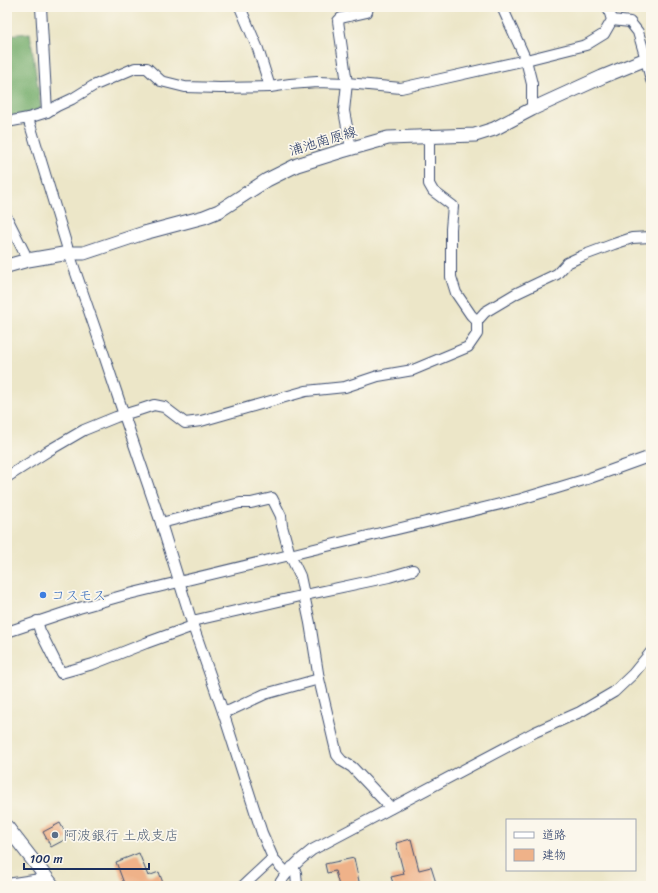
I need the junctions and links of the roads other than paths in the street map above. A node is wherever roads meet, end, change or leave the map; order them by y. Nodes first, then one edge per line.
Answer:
1 (41, 7) edge
2 (240, 7) edge
3 (368, 7) edge
4 (502, 7) edge
5 (608, 7) edge
6 (612, 20) junction
7 (649, 57) edge
8 (526, 60) junction
9 (651, 80) edge
10 (347, 83) junction
11 (270, 87) junction
12 (532, 109) junction
13 (47, 112) junction
14 (28, 118) junction
15 (7, 122) edge
16 (429, 137) junction
17 (351, 148) junction
18 (7, 218) edge
19 (651, 237) edge
20 (69, 253) junction
21 (28, 260) junction
22 (7, 266) edge
23 (477, 321) junction
24 (124, 415) junction
25 (651, 456) edge
26 (7, 477) edge
27 (161, 523) junction
28 (290, 555) junction
29 (413, 570) dead end
30 (179, 581) junction
31 (304, 595) junction
32 (37, 621) junction
33 (193, 624) junction
34 (7, 632) edge
35 (651, 652) edge
36 (319, 679) junction
37 (223, 712) junction
38 (391, 808) junction
39 (7, 827) edge
40 (273, 858) junction
41 (290, 870) junction
42 (50, 882) edge
43 (7, 884) edge
44 (243, 886) edge
45 (278, 886) edge
46 (297, 886) edge

1 - 13 street
2 - 11 street
3 - 10 street
4 - 8 street
5 - 6 street
6 - 7 street
6 - 8 street
7 - 9 street
7 - 12 main road, 浦池南原線
8 - 10 street
8 - 12 street
10 - 11 street
10 - 17 street
11 - 13 street
12 - 16 main road, 浦池南原線
13 - 14 street
14 - 15 street
14 - 20 street
16 - 17 main road, 浦池南原線
16 - 23 street
17 - 20 main road, 浦池南原線
18 - 21 street
19 - 23 street
20 - 21 main road, 浦池南原線
20 - 24 street
21 - 22 main road, 浦池南原線
23 - 24 street
24 - 26 street
24 - 27 street
25 - 28 street
27 - 28 street
27 - 30 street
28 - 30 street
28 - 31 street
29 - 31 street
30 - 32 street
30 - 33 street
31 - 33 street
31 - 36 street
32 - 33 street
32 - 34 street
33 - 37 street
35 - 38 street
36 - 37 street
36 - 38 street
37 - 40 street
38 - 41 street
39 - 42 main road
40 - 41 street
40 - 44 street
41 - 45 street
41 - 46 street
42 - 43 street

